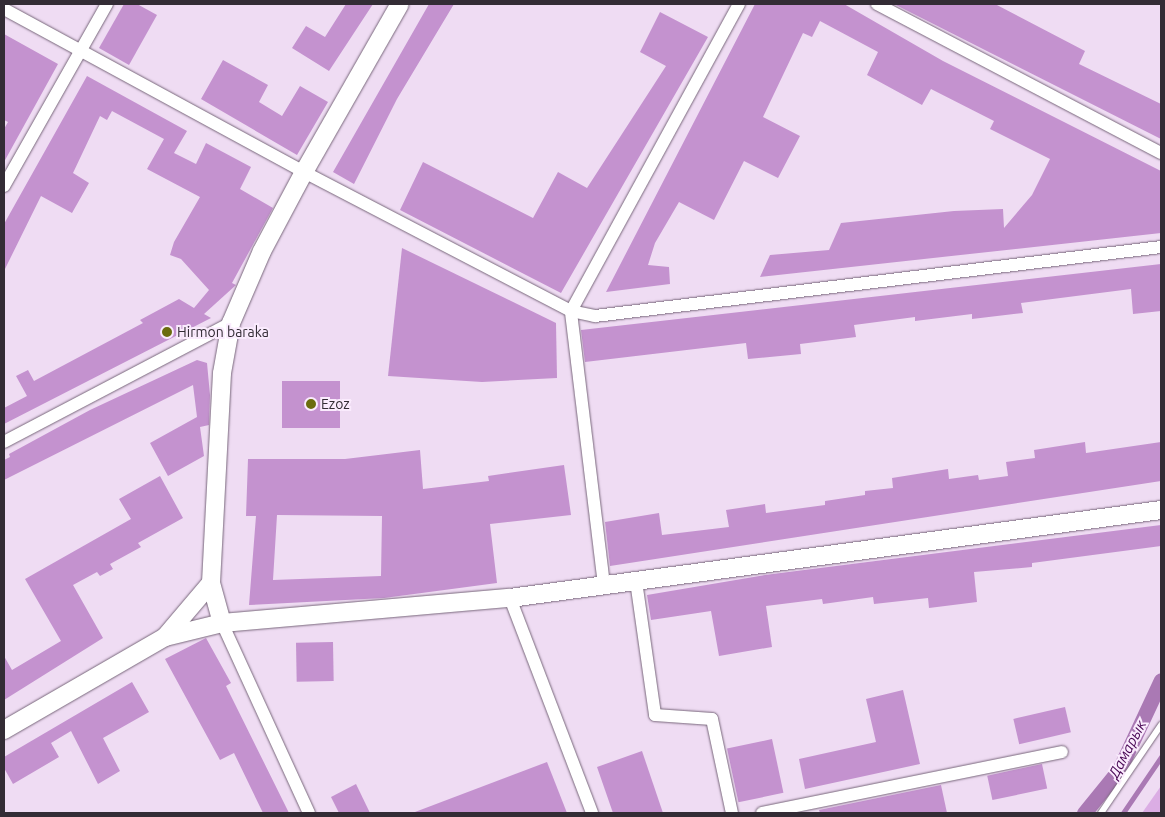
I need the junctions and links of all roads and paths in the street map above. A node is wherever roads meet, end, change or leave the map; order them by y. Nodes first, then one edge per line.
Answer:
1 (107, 4) edge
2 (400, 4) edge
3 (739, 4) edge
4 (877, 4) edge
5 (4, 9) edge
6 (80, 51) junction
7 (1161, 153) edge
8 (304, 172) junction
9 (4, 186) edge
10 (1161, 247) edge
11 (571, 311) junction
12 (231, 323) junction
13 (4, 442) edge
14 (1161, 510) edge
15 (636, 581) junction
16 (211, 583) junction
17 (604, 585) junction
18 (510, 598) junction
19 (222, 623) junction
20 (165, 637) junction
21 (1161, 725) edge
22 (4, 730) edge
23 (1062, 752) dead end
24 (309, 813) edge
25 (592, 813) edge
26 (732, 813) edge
27 (762, 813) edge
28 (1101, 813) edge

1 - 6 street
2 - 8 main road
3 - 11 street
4 - 7 street
5 - 6 street
6 - 8 street
6 - 9 street
8 - 11 street
8 - 12 main road
10 - 11 street
11 - 17 street
12 - 13 street
12 - 16 main road
14 - 15 main road
15 - 17 main road
15 - 26 street
16 - 19 main road
16 - 20 main road
17 - 18 main road
18 - 19 main road
18 - 25 street
19 - 20 main road
19 - 24 street
20 - 22 main road
21 - 28 lane
23 - 27 street

